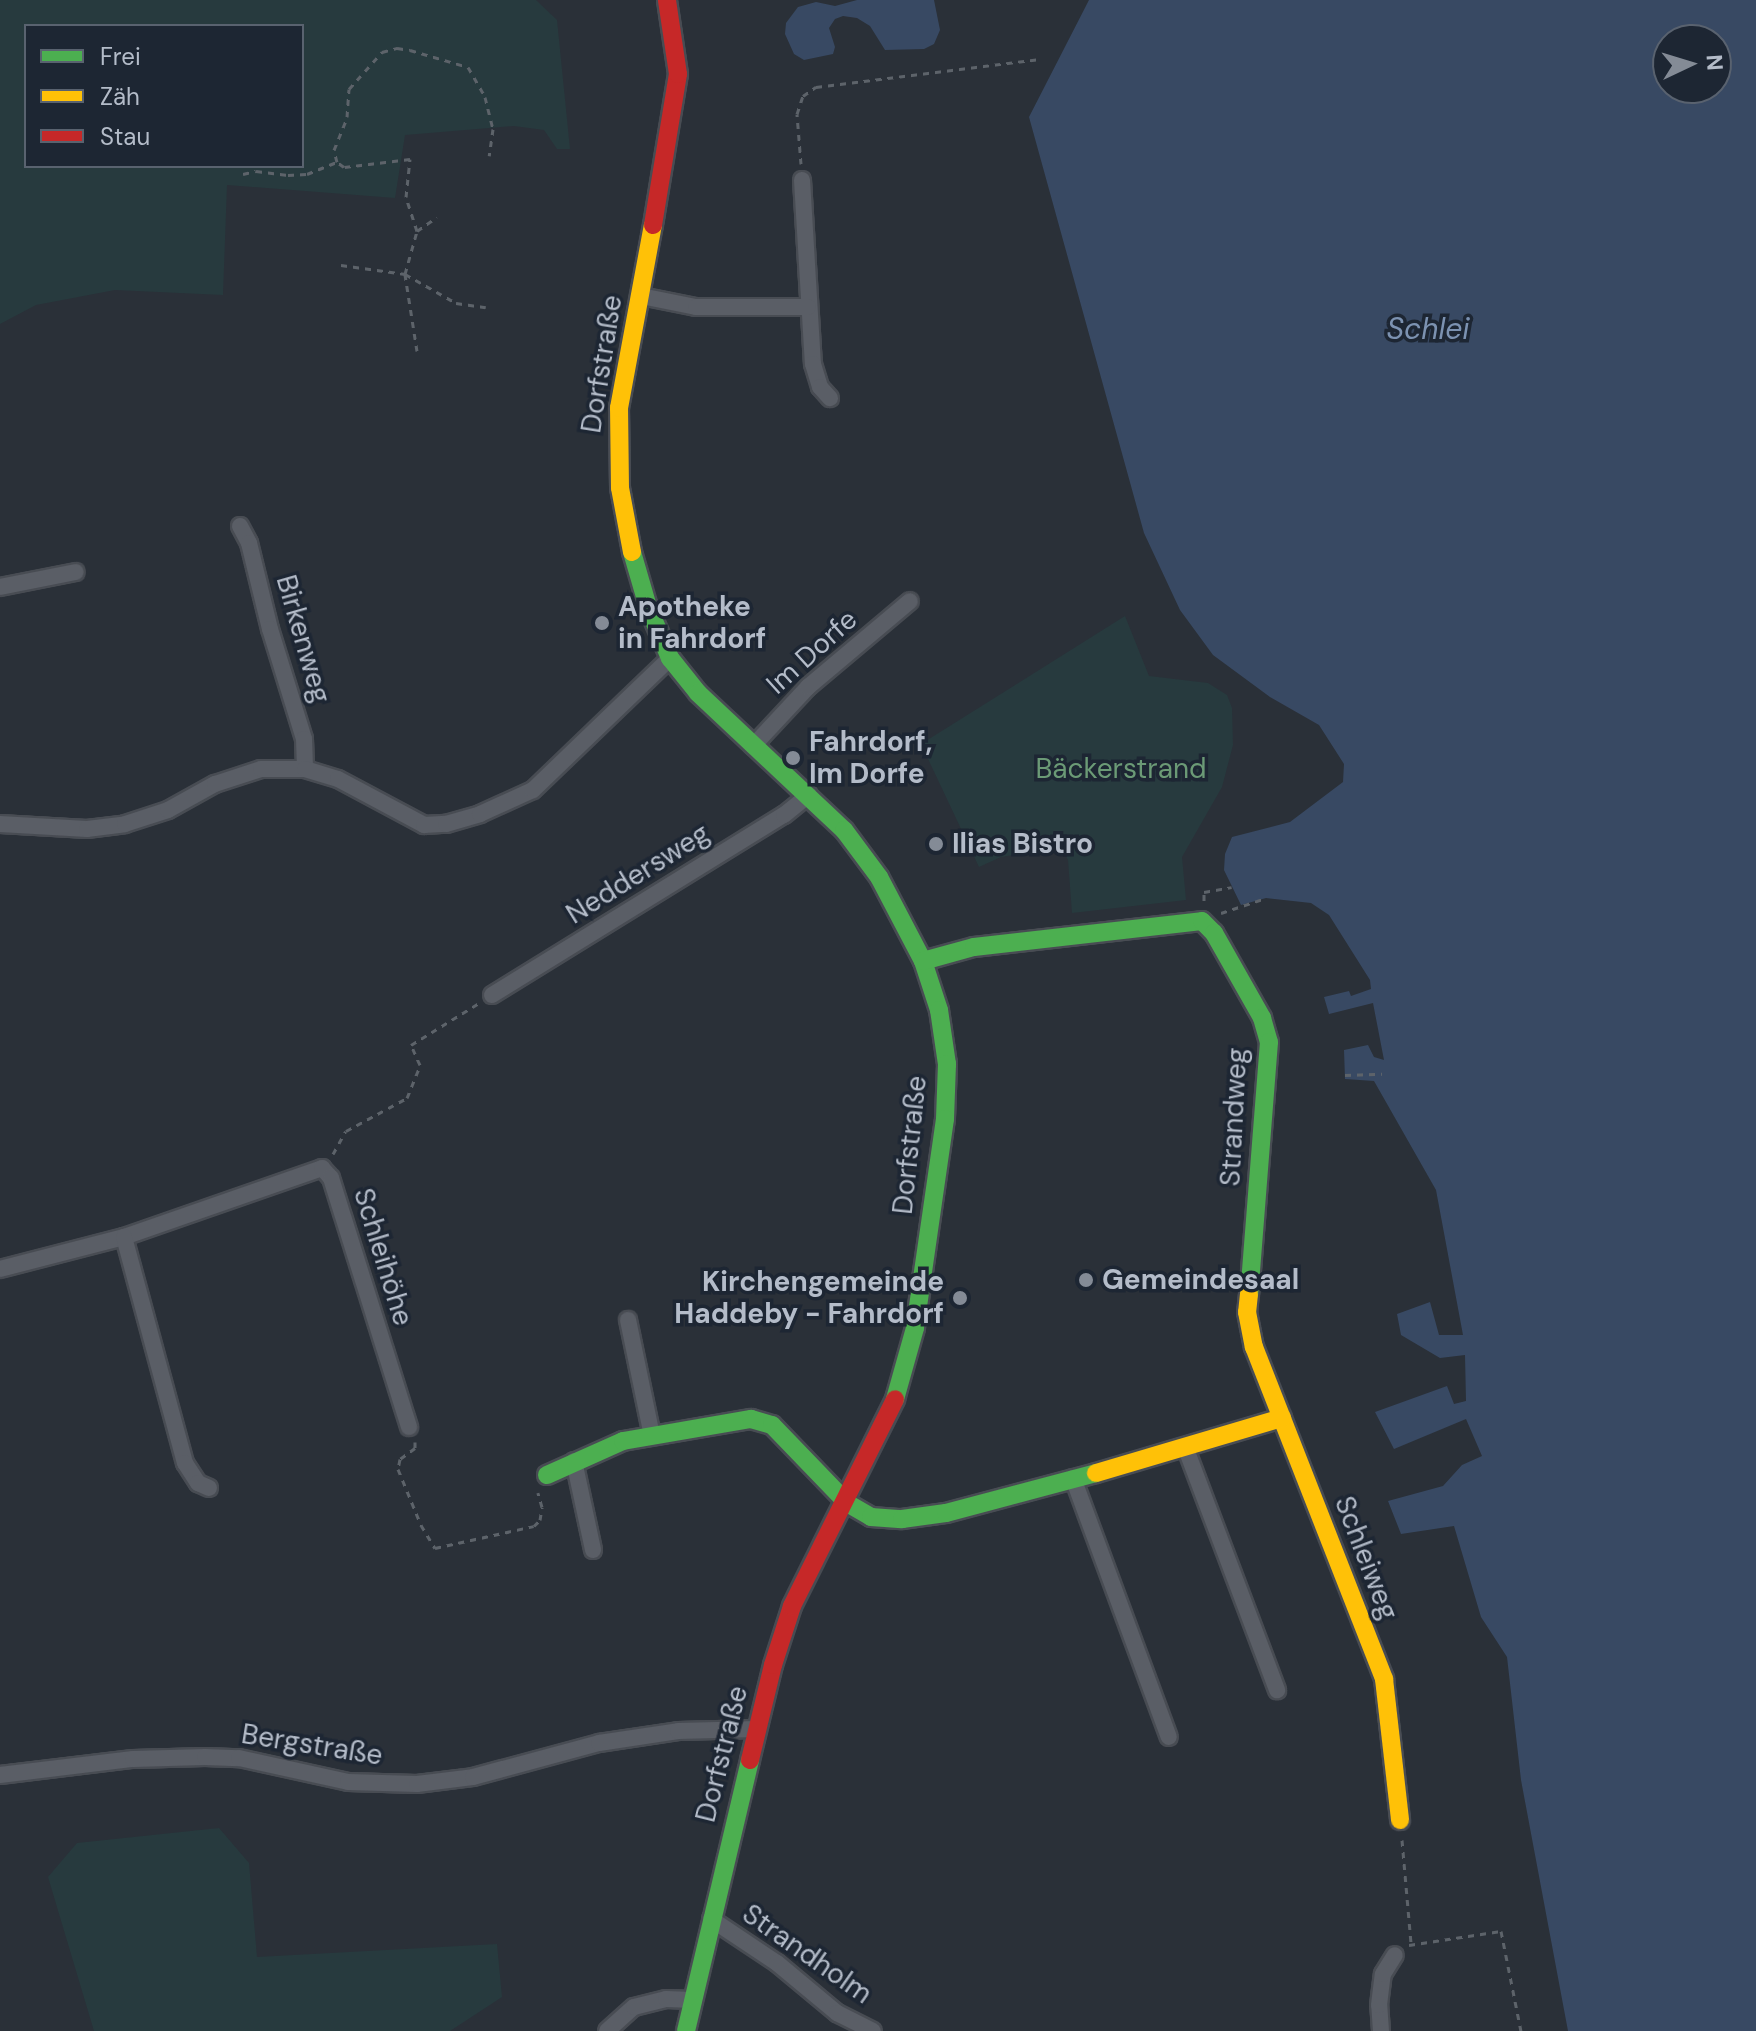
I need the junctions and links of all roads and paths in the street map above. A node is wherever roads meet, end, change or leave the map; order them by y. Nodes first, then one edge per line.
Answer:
1 (667, 0) edge
2 (1040, 59) dead end
3 (489, 156) dead end
4 (337, 162) junction
5 (243, 174) dead end
6 (802, 180) joint
7 (437, 217) dead end
8 (417, 231) junction
9 (341, 265) dead end
10 (405, 274) junction
11 (641, 296) junction
12 (486, 307) dead end
13 (808, 307) junction
14 (417, 351) dead end
15 (830, 398) dead end
16 (240, 526) dead end
17 (76, 572) dead end
18 (0, 587) edge
19 (910, 601) dead end
20 (670, 658) junction
21 (753, 746) junction
22 (305, 769) junction
23 (809, 795) junction
24 (0, 824) edge
25 (1232, 887) dead end
26 (1266, 898) dead end
27 (1241, 905) dead end
28 (1202, 921) junction
29 (923, 961) junction
30 (492, 995) joint
31 (1382, 1074) dead end
32 (1345, 1075) dead end
33 (335, 1151) dead end
34 (124, 1237) junction
35 (0, 1269) edge
36 (628, 1320) dead end
37 (1282, 1418) junction
38 (409, 1427) joint
39 (652, 1436) junction
40 (1186, 1449) junction
41 (574, 1461) junction
42 (547, 1475) joint
43 (1073, 1478) junction
44 (209, 1488) dead end
45 (847, 1503) junction
46 (593, 1550) dead end
47 (1277, 1690) dead end
48 (756, 1729) junction
49 (1169, 1737) dead end
50 (0, 1775) edge
51 (1400, 1820) joint
52 (711, 1919) junction
53 (1411, 1943) junction
54 (1395, 1955) joint
55 (693, 2000) junction
56 (845, 2025) edge
57 (607, 2031) edge
58 (686, 2031) edge
59 (873, 2031) edge
60 (1381, 2031) edge
61 (1521, 2031) edge

1 - 11 street, Dorfstraße
2 - 6 path
3 - 4 path
4 - 5 path
4 - 8 path
6 - 13 street
7 - 8 path
8 - 10 path
9 - 10 path
10 - 12 path
10 - 14 path
11 - 13 street
11 - 20 street, Dorfstraße
13 - 15 street
16 - 22 street, Birkenweg
17 - 18 street
19 - 21 street, Im Dorfe
20 - 21 street, Dorfstraße
20 - 22 street
21 - 23 street, Dorfstraße
22 - 24 street
23 - 29 street, Dorfstraße
23 - 30 street, Neddersweg
25 - 28 path
26 - 27 path
28 - 29 street
28 - 37 street, Strandweg
29 - 45 street, Dorfstraße
30 - 33 path
31 - 32 path
34 - 35 street, Schleihöhe
34 - 38 street, Schleihöhe
34 - 44 street
36 - 39 street
37 - 40 street
37 - 51 street, Schleiweg
38 - 42 path
39 - 41 street
39 - 45 street
40 - 43 street
40 - 47 street
41 - 42 street
41 - 46 street
43 - 45 street
43 - 49 street
45 - 48 street, Dorfstraße
48 - 50 street, Bergstraße
48 - 52 street, Dorfstraße
51 - 53 path
52 - 55 street, Dorfstraße
52 - 56 street, Strandholm
53 - 54 path
53 - 61 path
54 - 60 street
55 - 57 street
55 - 58 street, Dorfstraße
56 - 59 street, Strandholm

